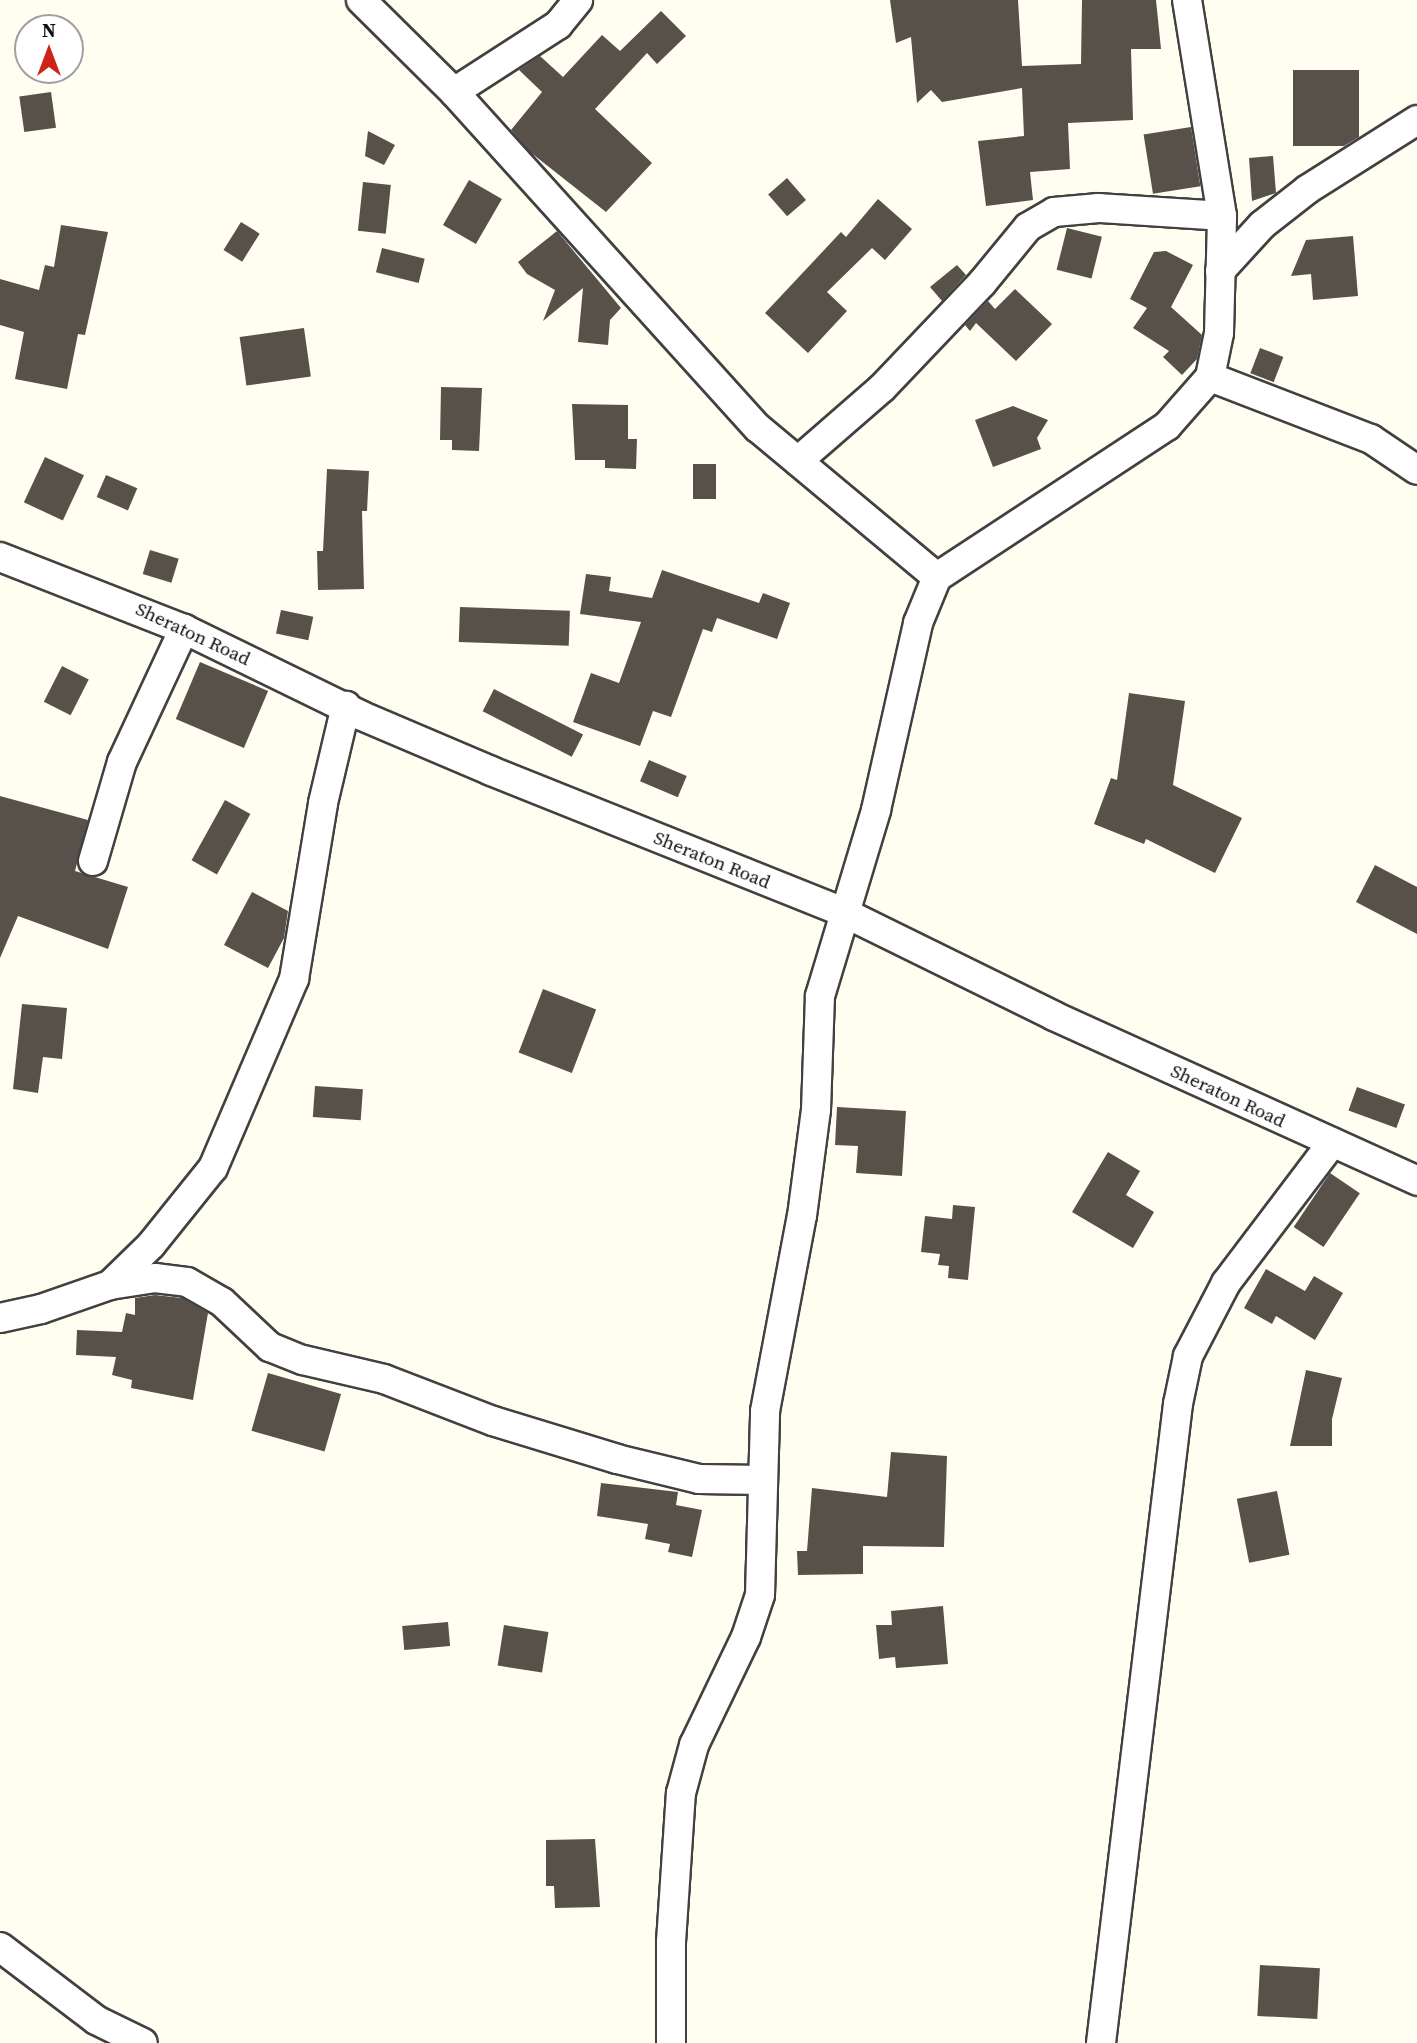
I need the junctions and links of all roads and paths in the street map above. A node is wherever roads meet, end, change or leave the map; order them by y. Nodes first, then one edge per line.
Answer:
1 (361, 0) edge
2 (578, 0) edge
3 (1186, 0) edge
4 (454, 92) junction
5 (1417, 120) edge
6 (1222, 216) junction
7 (1220, 271) junction
8 (1210, 377) junction
9 (798, 461) junction
10 (1417, 470) edge
11 (0, 557) edge
12 (937, 577) junction
13 (184, 629) junction
14 (346, 706) junction
15 (93, 861) dead end
16 (843, 912) junction
17 (1332, 1143) junction
18 (1417, 1181) edge
19 (110, 1285) junction
20 (0, 1318) edge
21 (763, 1480) junction
22 (0, 1947) edge
23 (144, 2043) edge
24 (671, 2043) edge
25 (1101, 2043) edge

1 - 4 street
2 - 4 street
3 - 6 street
4 - 9 street
5 - 7 street
6 - 7 street
6 - 9 street
7 - 8 street
8 - 10 street
8 - 12 street
9 - 12 street
11 - 13 street, Sheraton Road
12 - 16 street
13 - 14 street, Sheraton Road
13 - 15 street
14 - 16 street, Sheraton Road
14 - 19 street
16 - 17 street, Sheraton Road
16 - 21 street
17 - 18 street, Sheraton Road
17 - 25 street
19 - 20 street
19 - 21 street
21 - 24 street
22 - 23 street

